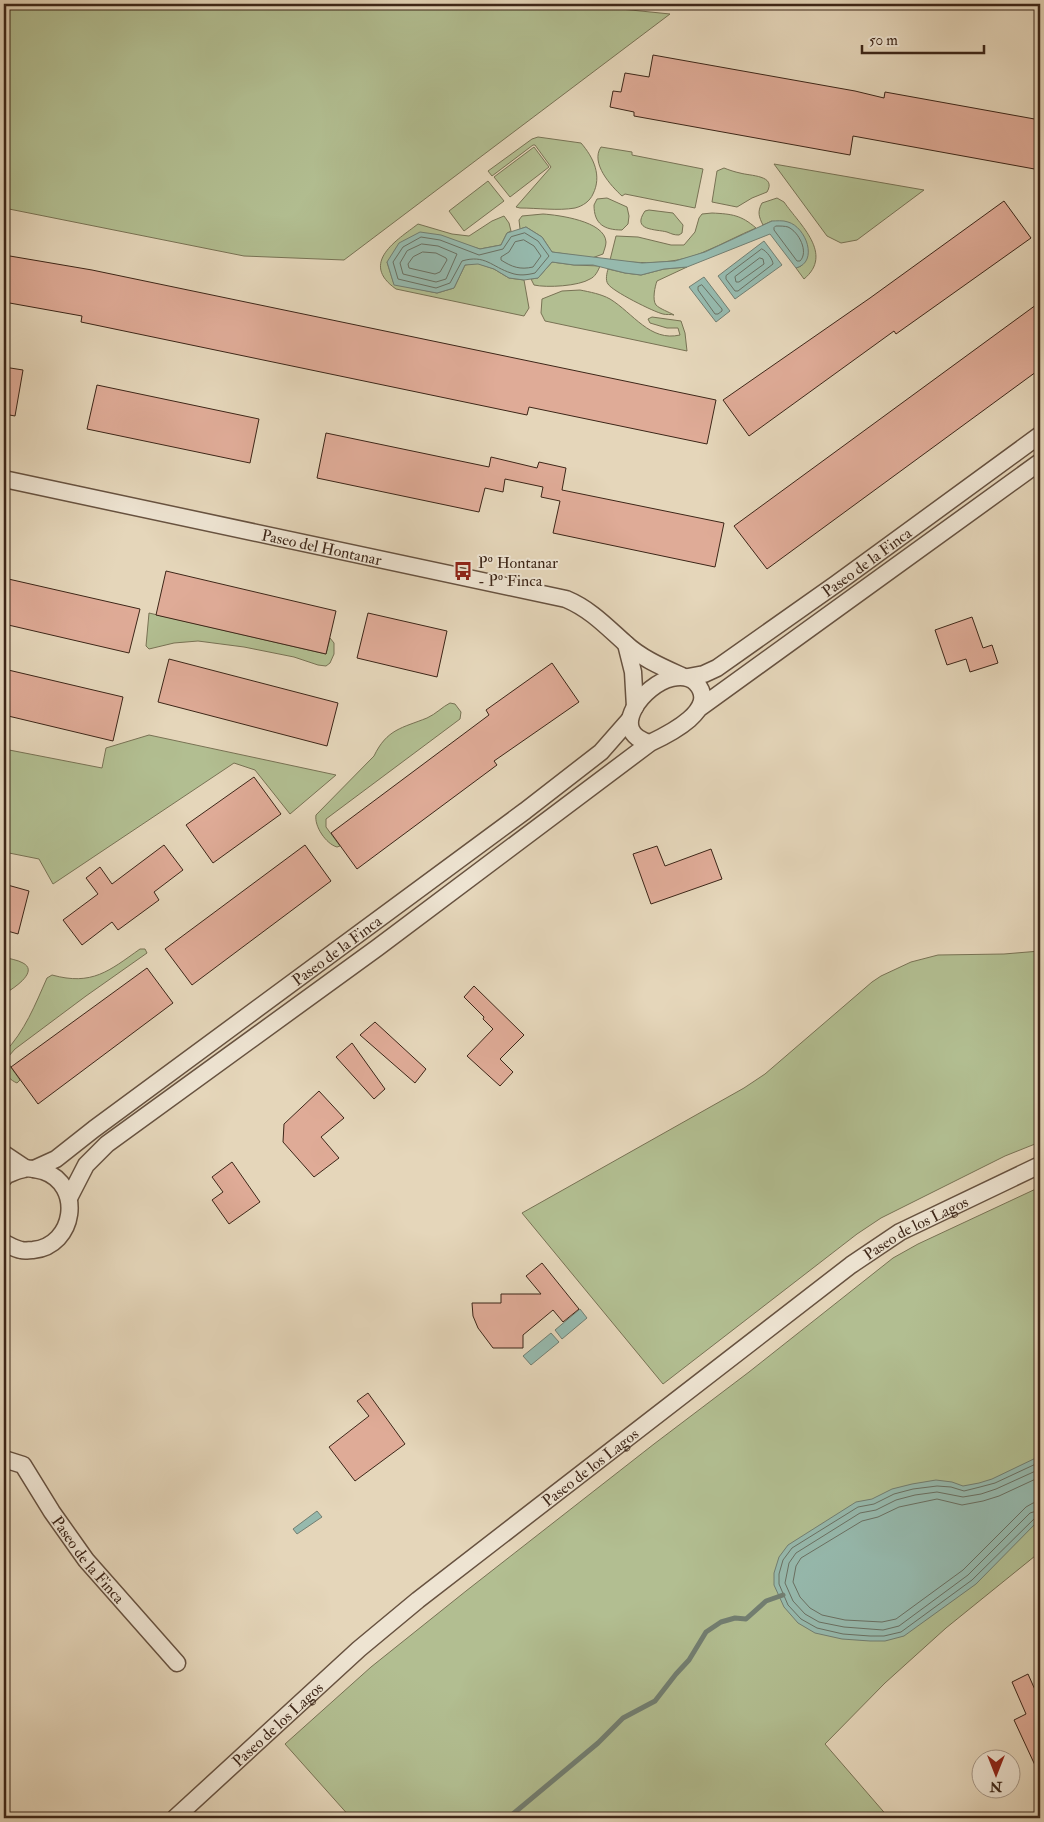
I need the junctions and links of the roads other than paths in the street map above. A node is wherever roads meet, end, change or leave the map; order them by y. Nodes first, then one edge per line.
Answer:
1 (1040, 435) edge
2 (1040, 462) edge
3 (4, 479) edge
4 (626, 644) junction
5 (685, 677) junction
6 (701, 707) junction
7 (632, 713) junction
8 (650, 743) junction
9 (4, 1154) edge
10 (1040, 1166) edge
11 (29, 1169) junction
12 (4, 1178) edge
13 (69, 1198) junction
14 (4, 1243) edge
15 (4, 1459) edge
16 (177, 1663) dead end
17 (176, 1818) edge

1 - 5 street, Paseo de la Finca
2 - 6 street, Paseo de la Finca
3 - 4 street, Paseo del Hontanar
4 - 5 street, Paseo del Hontanar
4 - 7 street
5 - 6 street
5 - 7 street
6 - 8 street
7 - 8 street
7 - 11 street, Paseo de la Finca
8 - 13 street, Paseo de la Finca
9 - 11 street
10 - 17 street, Paseo de los Lagos
11 - 12 street, Paseo de la Finca
11 - 13 street
13 - 14 street
15 - 16 street, Paseo de la Finca

